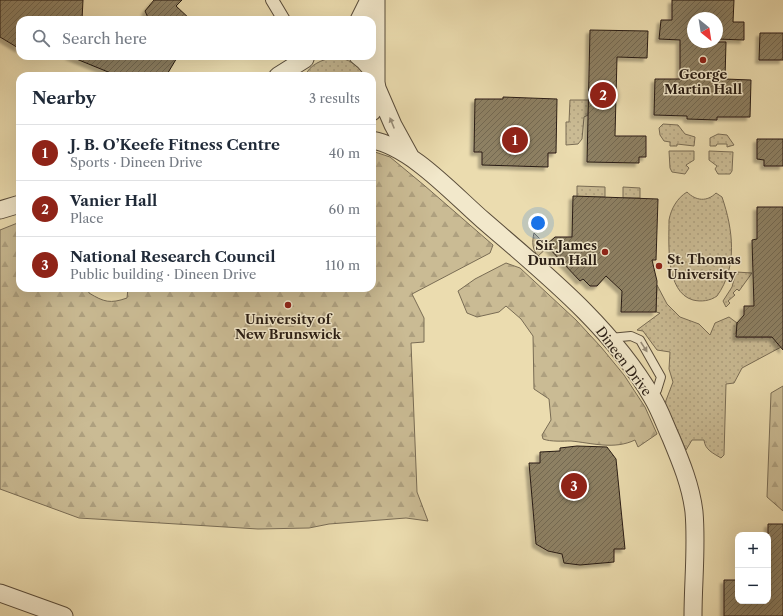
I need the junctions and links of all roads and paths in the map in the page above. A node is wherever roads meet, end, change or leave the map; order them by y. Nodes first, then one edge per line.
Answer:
1 (272, 0) edge
2 (369, 0) edge
3 (376, 0) edge
4 (282, 16) edge
5 (360, 16) edge
6 (304, 60) edge
7 (305, 60) edge
8 (362, 60) edge
9 (284, 72) edge
10 (296, 72) edge
11 (372, 72) edge
12 (376, 83) edge
13 (377, 86) junction
14 (376, 100) edge
15 (376, 141) edge
16 (410, 156) junction
17 (16, 205) edge
18 (0, 210) edge
19 (0, 593) edge
20 (64, 616) edge
21 (693, 616) edge

1 - 4 street
2 - 5 street
3 - 13 street
6 - 9 street
7 - 10 street
8 - 11 street
12 - 13 street
13 - 14 street
16 -> 13 street
15 - 16 street
16 - 21 street, Dineen Drive
17 - 18 street
19 - 20 street

